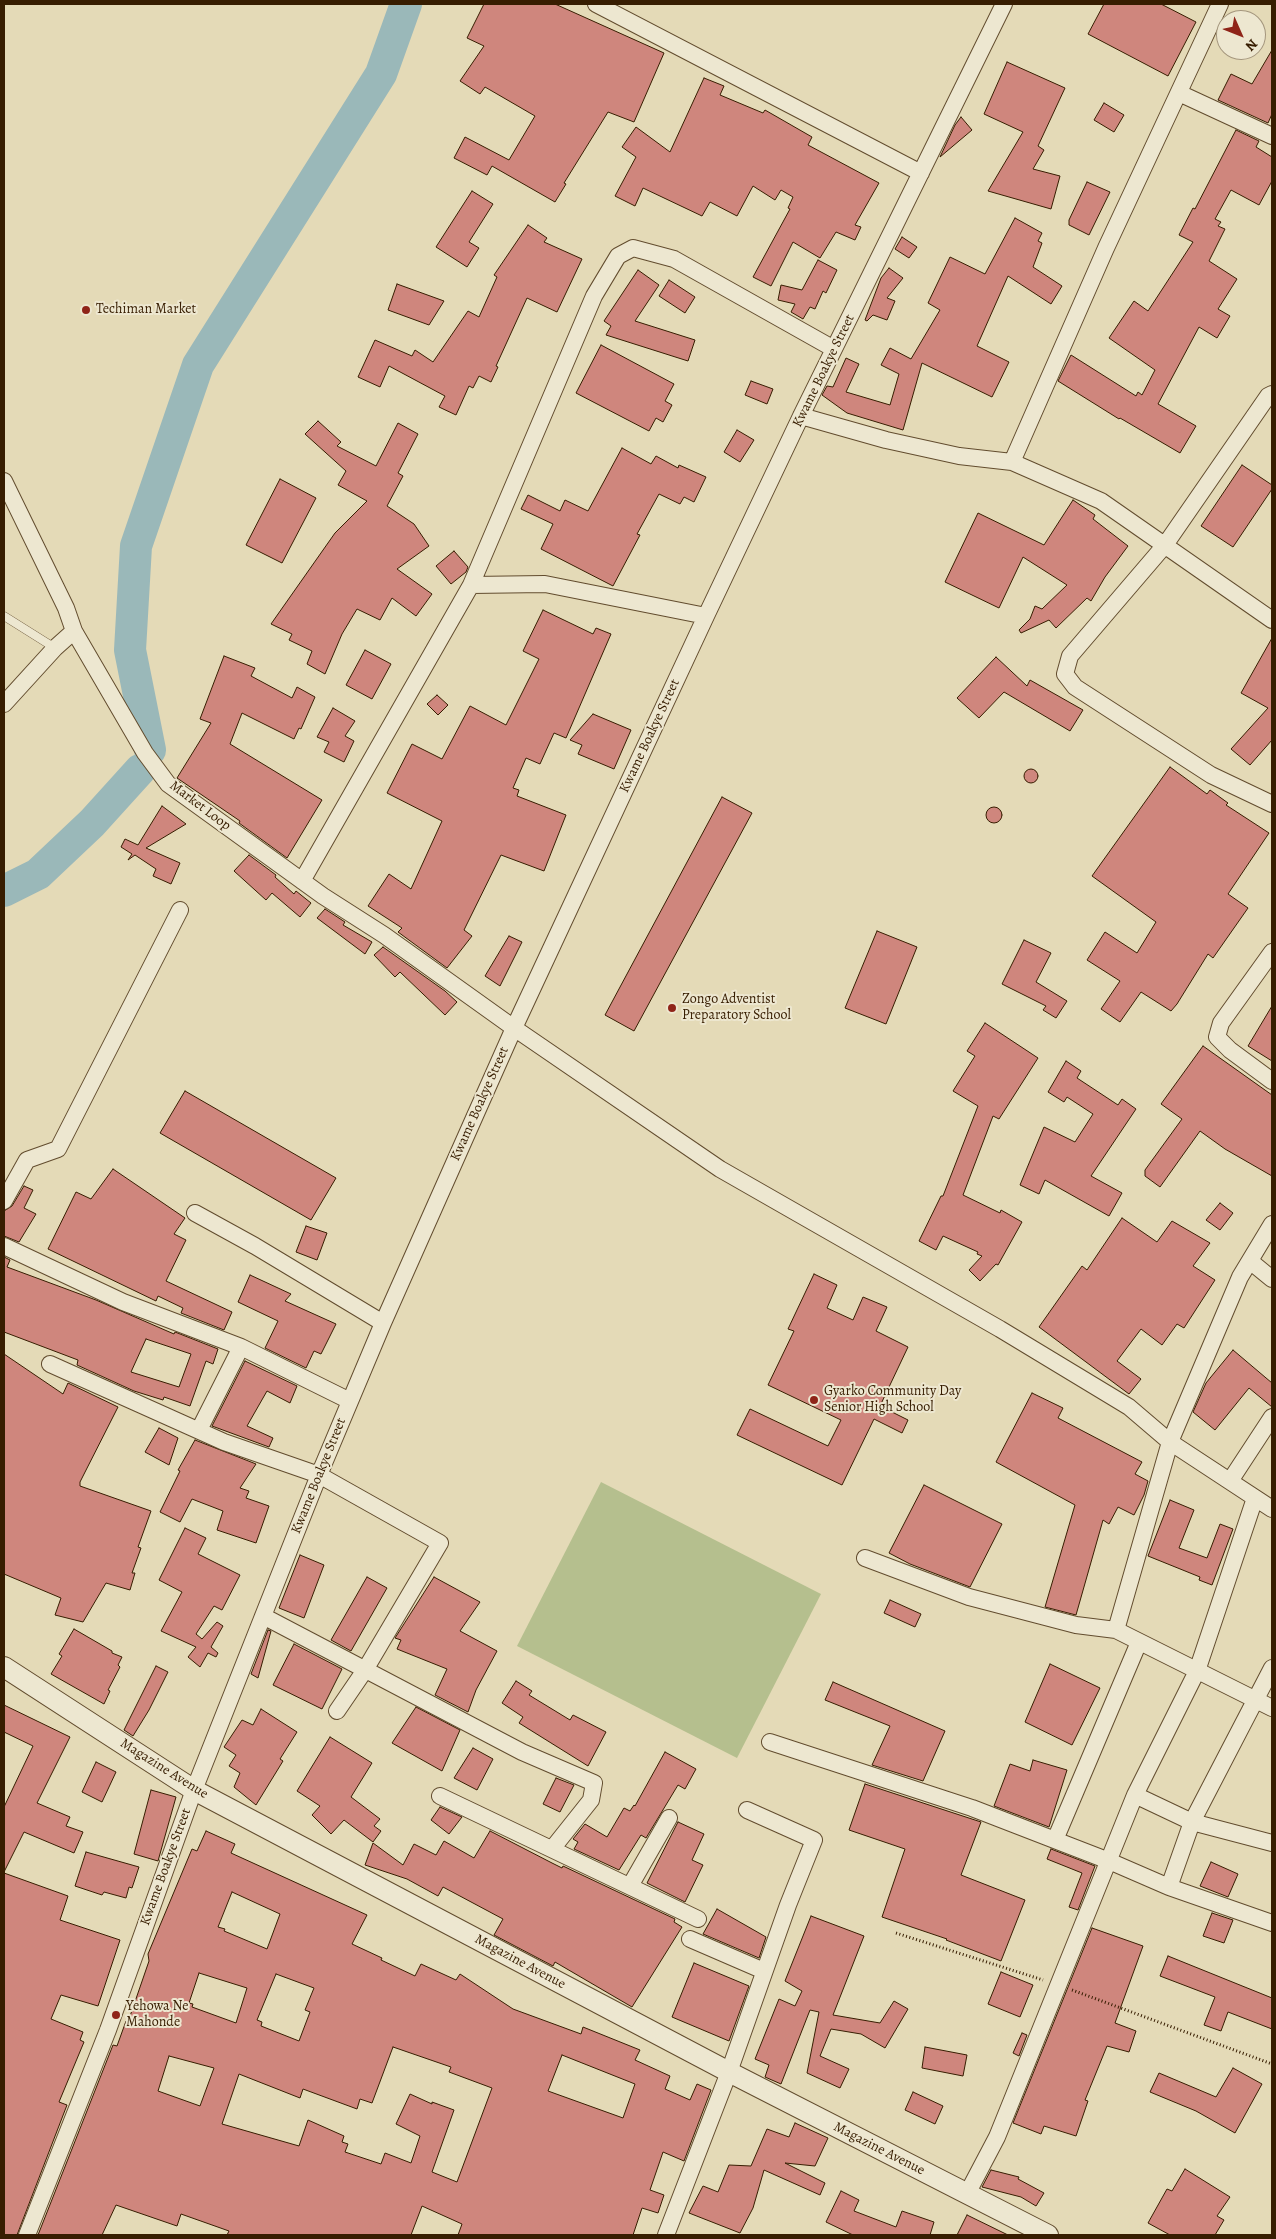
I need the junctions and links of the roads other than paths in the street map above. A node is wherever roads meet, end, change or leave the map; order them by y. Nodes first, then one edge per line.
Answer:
1 (596, 4) edge
2 (1004, 4) edge
3 (1220, 4) edge
4 (1179, 92) junction
5 (1272, 136) edge
6 (921, 173) junction
7 (834, 349) junction
8 (1272, 394) edge
9 (801, 416) junction
10 (1012, 462) junction
11 (4, 481) edge
12 (1165, 545) junction
13 (471, 585) junction
14 (4, 616) edge
15 (706, 616) junction
16 (1272, 620) edge
17 (74, 630) junction
18 (55, 648) junction
19 (4, 704) edge
20 (1272, 804) edge
21 (302, 881) junction
22 (180, 910) dead end
23 (1272, 952) edge
24 (514, 1028) junction
25 (1272, 1081) edge
26 (4, 1200) edge
27 (195, 1213) dead end
28 (1272, 1224) edge
29 (4, 1246) edge
30 (1250, 1260) junction
31 (1272, 1279) edge
32 (383, 1323) junction
33 (241, 1347) junction
34 (50, 1364) dead end
35 (350, 1401) junction
36 (1272, 1416) edge
37 (199, 1430) junction
38 (1170, 1442) junction
39 (319, 1475) junction
40 (1230, 1481) junction
41 (1256, 1498) junction
42 (1272, 1509) edge
43 (865, 1558) dead end
44 (263, 1616) junction
45 (1116, 1630) junction
46 (1139, 1642) junction
47 (4, 1667) edge
48 (1272, 1668) edge
49 (366, 1670) junction
50 (1197, 1671) junction
51 (1256, 1699) junction
52 (1272, 1708) edge
53 (337, 1711) dead end
54 (770, 1742) dead end
55 (194, 1790) junction
56 (1135, 1795) junction
57 (440, 1796) dead end
58 (748, 1810) dead end
59 (669, 1818) dead end
60 (1192, 1822) junction
61 (1055, 1840) junction
62 (1272, 1843) edge
63 (552, 1850) junction
64 (1109, 1860) junction
65 (630, 1886) junction
66 (1169, 1887) junction
67 (698, 1919) dead end
68 (1272, 1924) edge
69 (690, 1939) dead end
70 (764, 1971) junction
71 (729, 2072) junction
72 (967, 2194) junction
73 (27, 2235) edge
74 (666, 2235) edge
75 (1048, 2235) edge

1 - 6 street
2 - 6 street, Kwame Boakye Street
3 - 4 street
4 - 5 street
4 - 10 street
6 - 7 street, Kwame Boakye Street
7 - 9 street, Kwame Boakye Street
7 - 13 street
8 - 12 street
9 - 10 street
9 - 15 street, Kwame Boakye Street
10 - 12 street
11 - 17 street, Market Loop
12 - 16 street
12 - 20 street
13 - 15 street
13 - 21 street
14 - 18 lane
15 - 24 street, Kwame Boakye Street
17 - 18 street
17 - 21 street, Market Loop
18 - 19 street
21 - 24 street, Market Loop
22 - 26 street
23 - 25 street
24 - 32 street, Kwame Boakye Street
24 - 38 street, Market Loop
27 - 32 street
28 - 30 street
29 - 33 street
30 - 31 street
30 - 38 street
32 - 35 street, Kwame Boakye Street
33 - 35 street
33 - 37 street
34 - 37 street
35 - 39 street, Kwame Boakye Street
36 - 40 street
37 - 39 street
38 - 40 street, Market Loop
38 - 45 street
39 - 44 street, Kwame Boakye Street
39 - 49 street
40 - 41 street, Market Loop
41 - 42 street, Market Loop
41 - 50 street
43 - 45 street
44 - 49 street
44 - 55 street, Kwame Boakye Street
45 - 46 street
46 - 50 street
46 - 61 street
47 - 55 street, Magazine Avenue
48 - 51 street
49 - 53 street
49 - 63 street
50 - 51 street
50 - 56 street
51 - 52 street
51 - 60 street
54 - 61 street
55 - 71 street, Magazine Avenue
55 - 73 street, Kwame Boakye Street
56 - 60 street
56 - 64 street
57 - 63 street
58 - 70 street
59 - 65 street
60 - 62 street
60 - 66 street
61 - 64 street
63 - 65 street
64 - 66 street
64 - 72 street
65 - 67 street
66 - 68 street
69 - 70 street
70 - 71 street
71 - 72 street, Magazine Avenue
71 - 74 street
72 - 75 street, Magazine Avenue

